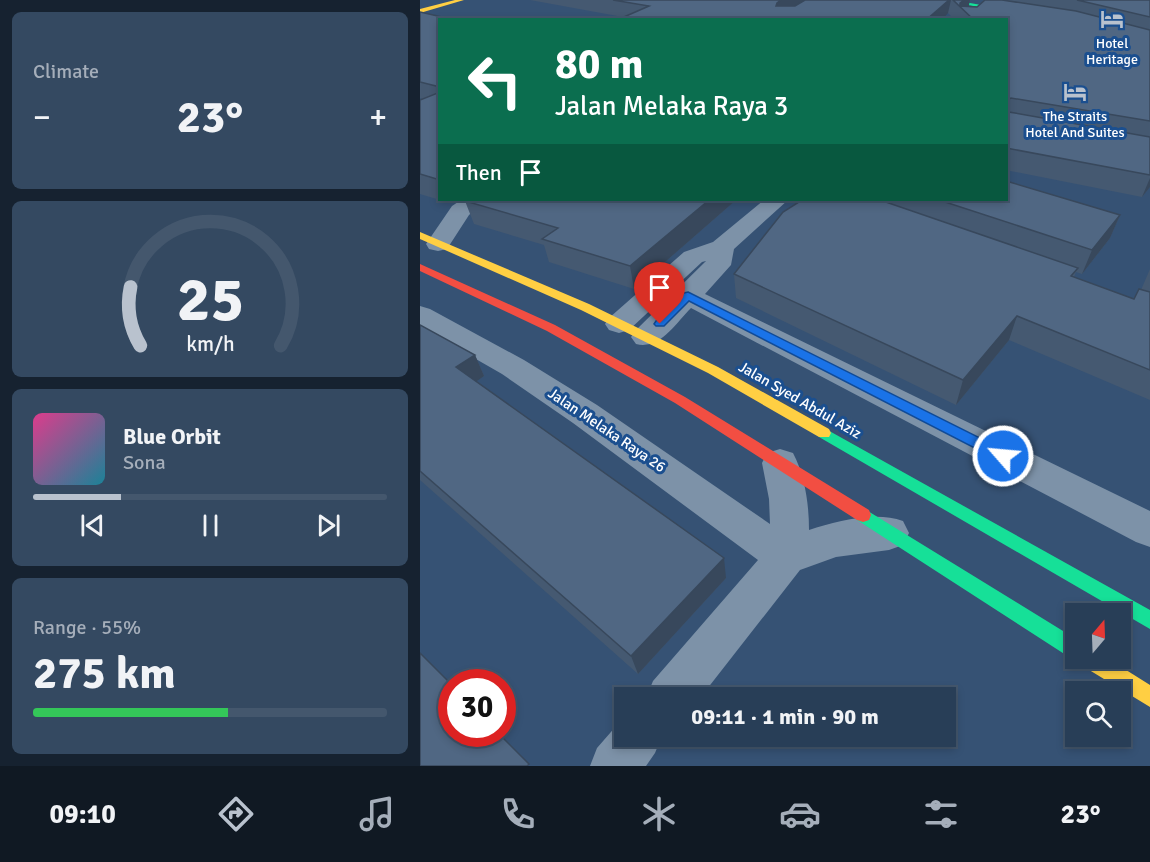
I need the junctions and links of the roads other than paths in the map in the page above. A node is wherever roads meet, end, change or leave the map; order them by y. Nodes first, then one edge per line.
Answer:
1 (461, 0) edge
2 (943, 0) edge
3 (982, 6) junction
4 (420, 11) edge
5 (1032, 15) edge
6 (967, 18) edge
7 (473, 201) edge
8 (776, 201) edge
9 (429, 239) edge
10 (722, 247) junction
11 (420, 267) edge
12 (688, 296) junction
13 (420, 315) edge
14 (619, 324) junction
15 (646, 338) junction
16 (780, 463) junction
17 (1150, 530) edge
18 (889, 533) junction
19 (786, 557) junction
20 (1150, 620) edge
21 (1065, 643) edge
22 (1105, 669) edge
23 (679, 687) edge
24 (1150, 697) edge
25 (630, 747) edge
26 (615, 766) edge

1 - 4 main road
2 - 3 main road
3 - 5 main road
3 - 6 street
7 - 9 street
8 - 10 street
9 - 14 main road, Jalan Syed Abdul Aziz
10 - 12 street
10 - 14 street
11 - 16 main road
12 - 15 street
12 - 17 street
13 - 19 street, Jalan Melaka Raya 26
14 - 15 main road, Jalan Syed Abdul Aziz
15 - 20 main road, Jalan Syed Abdul Aziz
16 - 18 main road
16 - 19 street
18 - 19 street
18 - 21 main road
19 - 23 street
22 - 24 main road
25 - 26 street

